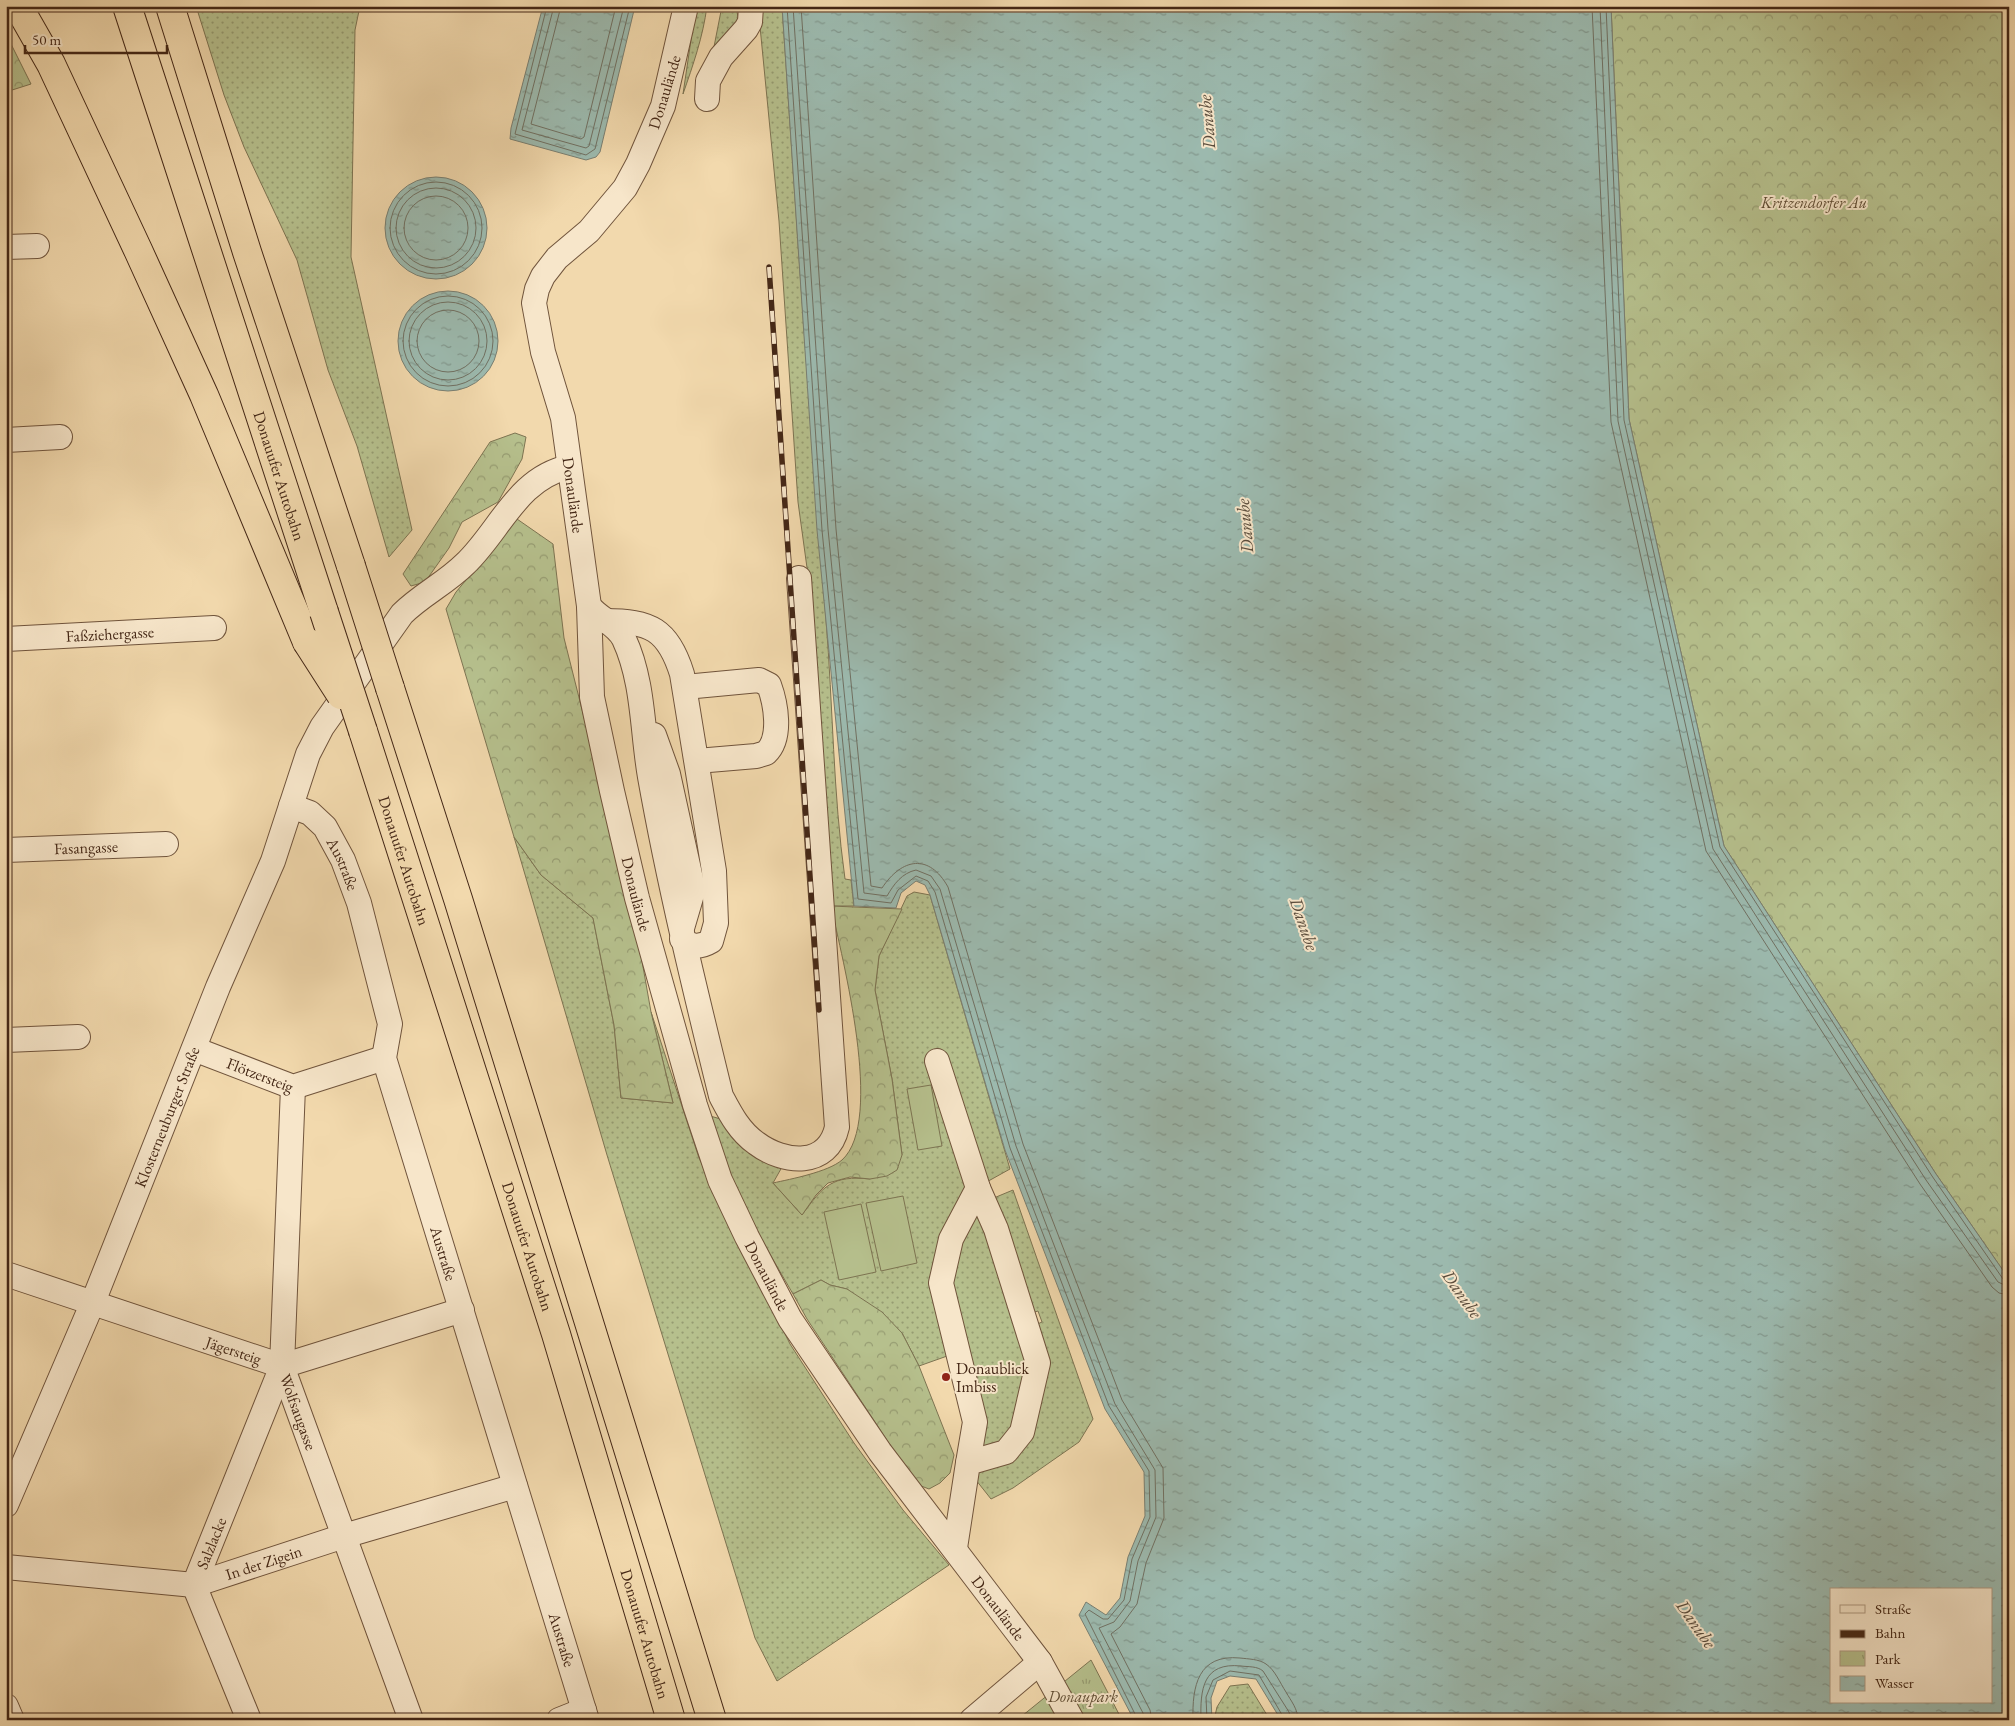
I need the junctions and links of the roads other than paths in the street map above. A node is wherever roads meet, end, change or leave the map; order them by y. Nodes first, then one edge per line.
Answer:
1 (18, 6) edge
2 (127, 6) edge
3 (170, 6) edge
4 (686, 6) edge
5 (751, 6) edge
6 (707, 99) dead end
7 (37, 246) dead end
8 (6, 247) edge
9 (60, 437) dead end
10 (6, 440) edge
11 (569, 467) junction
12 (799, 578) dead end
13 (597, 613) junction
14 (214, 628) dead end
15 (6, 639) edge
16 (685, 687) junction
17 (363, 730) junction
18 (697, 761) junction
19 (290, 806) junction
20 (166, 844) dead end
21 (6, 850) edge
22 (681, 935) junction
23 (78, 1037) dead end
24 (6, 1040) edge
25 (194, 1049) junction
26 (384, 1058) junction
27 (937, 1061) dead end
28 (293, 1087) junction
29 (978, 1188) junction
30 (6, 1274) edge
31 (93, 1302) junction
32 (462, 1310) junction
33 (282, 1366) junction
34 (968, 1463) junction
35 (516, 1486) junction
36 (6, 1506) edge
37 (344, 1536) junction
38 (954, 1548) junction
39 (6, 1567) edge
40 (194, 1585) junction
41 (1040, 1662) junction
42 (6, 1706) edge
43 (586, 1715) edge
44 (12, 1720) edge
45 (249, 1720) edge
46 (411, 1720) edge
47 (559, 1720) edge
48 (671, 1720) edge
49 (712, 1720) edge
50 (972, 1720) edge
51 (1072, 1720) edge

1 - 17 highway, bridge
2 - 17 highway, Donauufer Autobahn, bridge
3 - 49 highway, bridge
4 - 11 street, Donaulände
5 - 6 street
7 - 8 street
9 - 10 street
11 - 13 street, Donaulände
11 - 19 street, Klosterneuburger Straße
12 - 22 street
13 - 16 street
13 - 22 street
13 - 38 street, Donaulände
14 - 15 street, Faßziehergasse
16 - 18 street
16 - 18 street
17 - 48 highway, Donauufer Autobahn
18 - 22 street
19 - 25 street, Klosterneuburger Straße
19 - 26 street, Austraße
20 - 21 street, Fasangasse
23 - 24 street
25 - 28 street, Flötzersteig
25 - 31 street, Klosterneuburger Straße
26 - 28 street, Flötzersteig
26 - 32 street, Austraße
27 - 29 street
28 - 33 street, Wolfsaugasse
29 - 34 street
29 - 34 street
30 - 31 street, Jägersteig
31 - 33 street, Jägersteig
31 - 36 street, Klosterneuburger Straße
32 - 33 street, Jägersteig
32 - 35 street, Austraße
33 - 37 street, Wolfsaugasse
33 - 40 street, Salzlacke
34 - 38 street
35 - 37 street, In der Zigein
35 - 43 street, Austraße
37 - 40 street, In der Zigein
37 - 46 street, Wolfsaugasse
38 - 41 street, Donaulände
39 - 40 street, In der Zigein
40 - 45 street, Salzlacke
41 - 50 street
41 - 51 street, Donaulände
42 - 44 street
43 - 47 street

